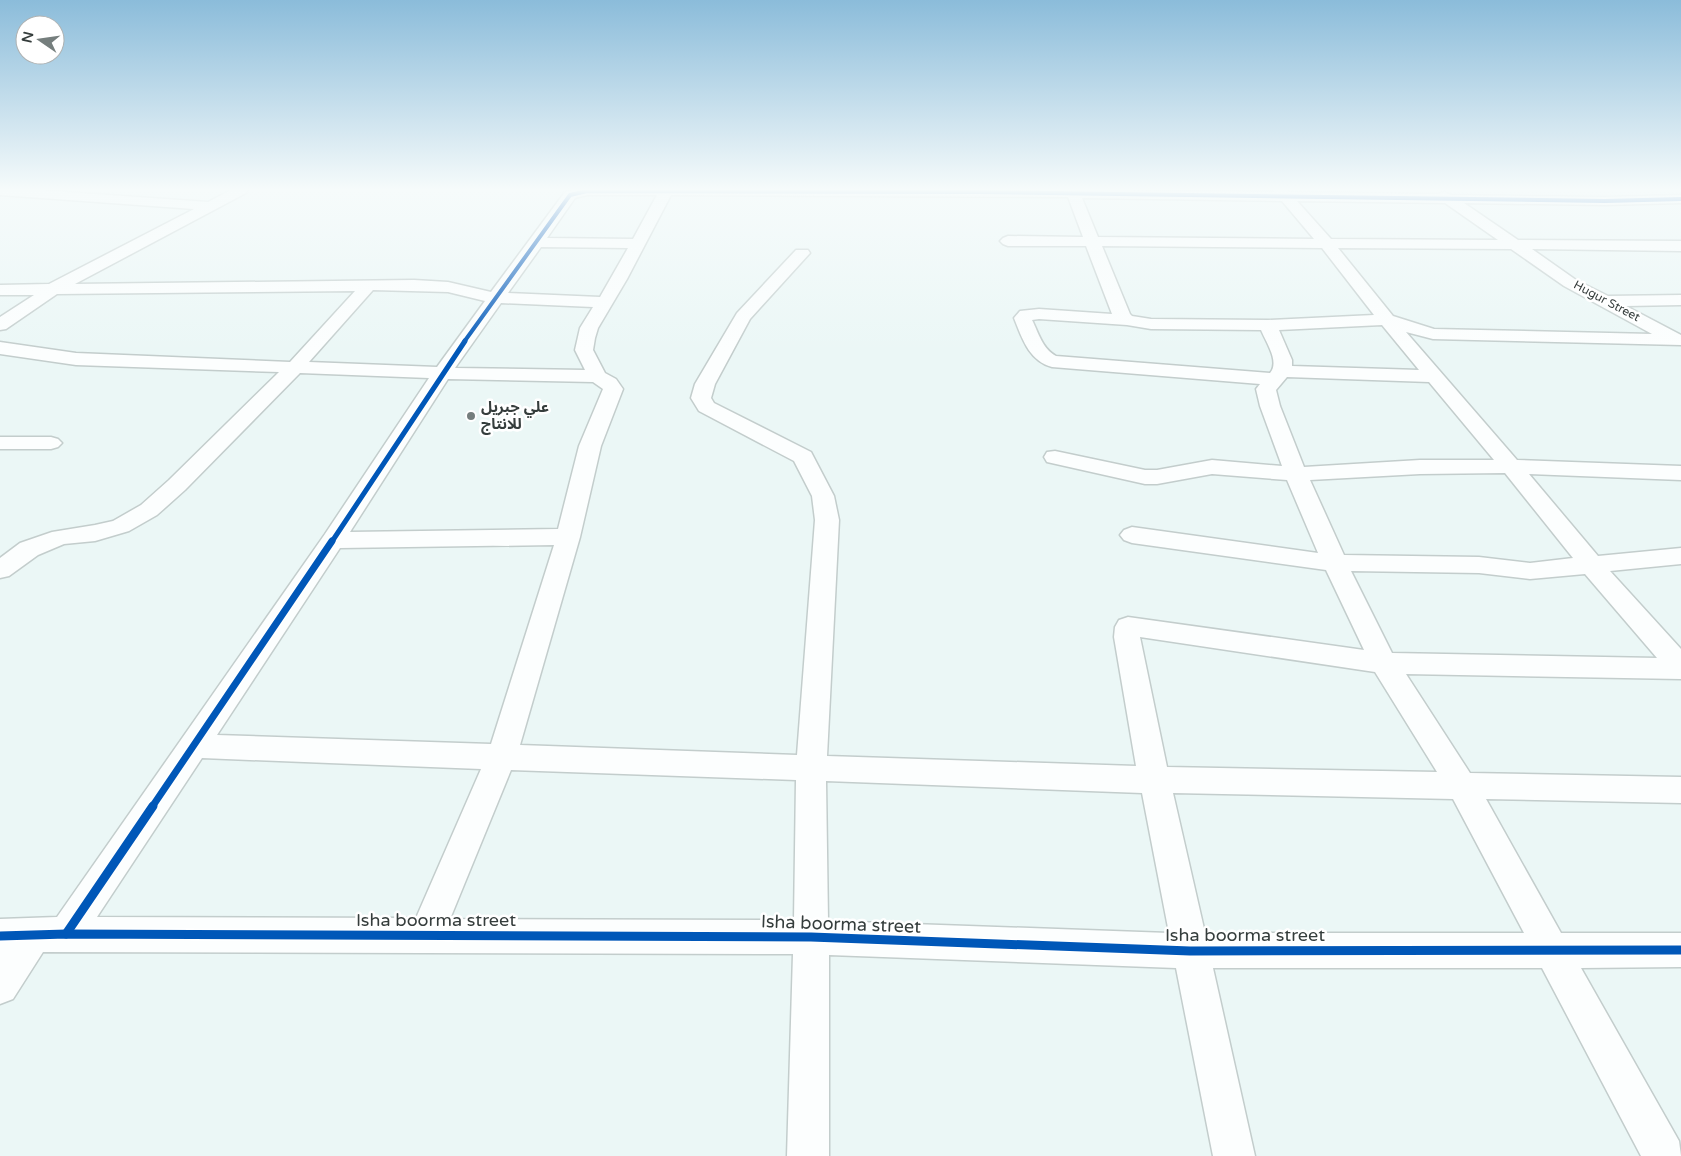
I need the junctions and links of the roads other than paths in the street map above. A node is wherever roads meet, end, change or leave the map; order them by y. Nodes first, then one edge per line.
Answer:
1 (138, 244) edge
2 (534, 244) edge
3 (638, 244) edge
4 (1095, 244) edge
5 (1321, 244) edge
6 (1327, 244) junction
7 (1514, 245) junction
8 (1681, 246) edge
9 (802, 252) dead end
10 (369, 285) junction
11 (55, 288) junction
12 (0, 290) edge
13 (494, 298) junction
14 (1681, 300) edge
15 (1606, 301) junction
16 (605, 302) junction
17 (1127, 320) junction
18 (1387, 320) junction
19 (0, 325) edge
20 (1268, 325) junction
21 (1680, 341) edge
22 (0, 348) edge
23 (295, 367) junction
24 (442, 373) junction
25 (1278, 375) junction
26 (597, 376) junction
27 (1434, 376) junction
28 (0, 443) edge
29 (51, 443) dead end
30 (1055, 457) dead end
31 (1511, 466) junction
32 (1681, 473) edge
33 (1296, 474) junction
34 (1132, 535) dead end
35 (568, 538) junction
36 (333, 540) junction
37 (0, 548) edge
38 (29, 549) junction
39 (1681, 556) edge
40 (1335, 563) junction
41 (1591, 565) junction
42 (0, 570) edge
43 (1384, 663) junction
44 (1681, 668) edge
45 (193, 746) junction
46 (502, 756) junction
47 (811, 768) junction
48 (1154, 780) junction
49 (1462, 786) junction
50 (1681, 790) edge
51 (33, 935) edge
52 (426, 935) junction
53 (811, 936) junction
54 (1681, 950) edge
55 (1190, 951) junction
56 (1551, 951) junction
57 (0, 986) edge
58 (808, 1156) edge
59 (1234, 1156) edge
60 (1664, 1156) edge

1 - 11 street
2 - 13 street
3 - 16 street
4 - 17 street
5 - 6 street
6 - 7 street
6 - 18 street
7 - 8 street
7 - 15 street, Hugur Street
9 - 47 street
10 - 11 street
10 - 13 street
10 - 23 street
11 - 12 street
11 - 19 street
13 - 16 street
13 - 24 street
14 - 15 street
15 - 21 street, Hugur Street
16 - 26 street
17 - 20 street
17 - 25 street
18 - 20 street
18 - 21 street
18 - 27 street
20 - 25 street
22 - 23 street
23 - 24 street
23 - 38 street
24 - 26 street
24 - 36 street
25 - 27 street
25 - 33 street
26 - 35 street
27 - 31 street
28 - 29 street
30 - 33 street
31 - 32 street
31 - 33 street
31 - 41 street
33 - 40 street
34 - 40 street
35 - 36 street
35 - 46 street
36 - 45 street
37 - 38 street
38 - 42 street
39 - 41 street
40 - 41 street
40 - 43 street
41 - 44 street
43 - 44 street
43 - 48 street
43 - 49 street
45 - 46 street
45 - 51 street
46 - 47 street
46 - 52 street
47 - 48 street
47 - 53 street
48 - 49 street
48 - 55 street
49 - 50 street
49 - 56 street
51 - 52 street, Isha boorma street
51 - 57 street
52 - 53 street, Isha boorma street
53 - 55 street, Isha boorma street
53 - 58 street
54 - 56 street, Isha boorma street
55 - 56 street, Isha boorma street
55 - 59 street
56 - 60 street

